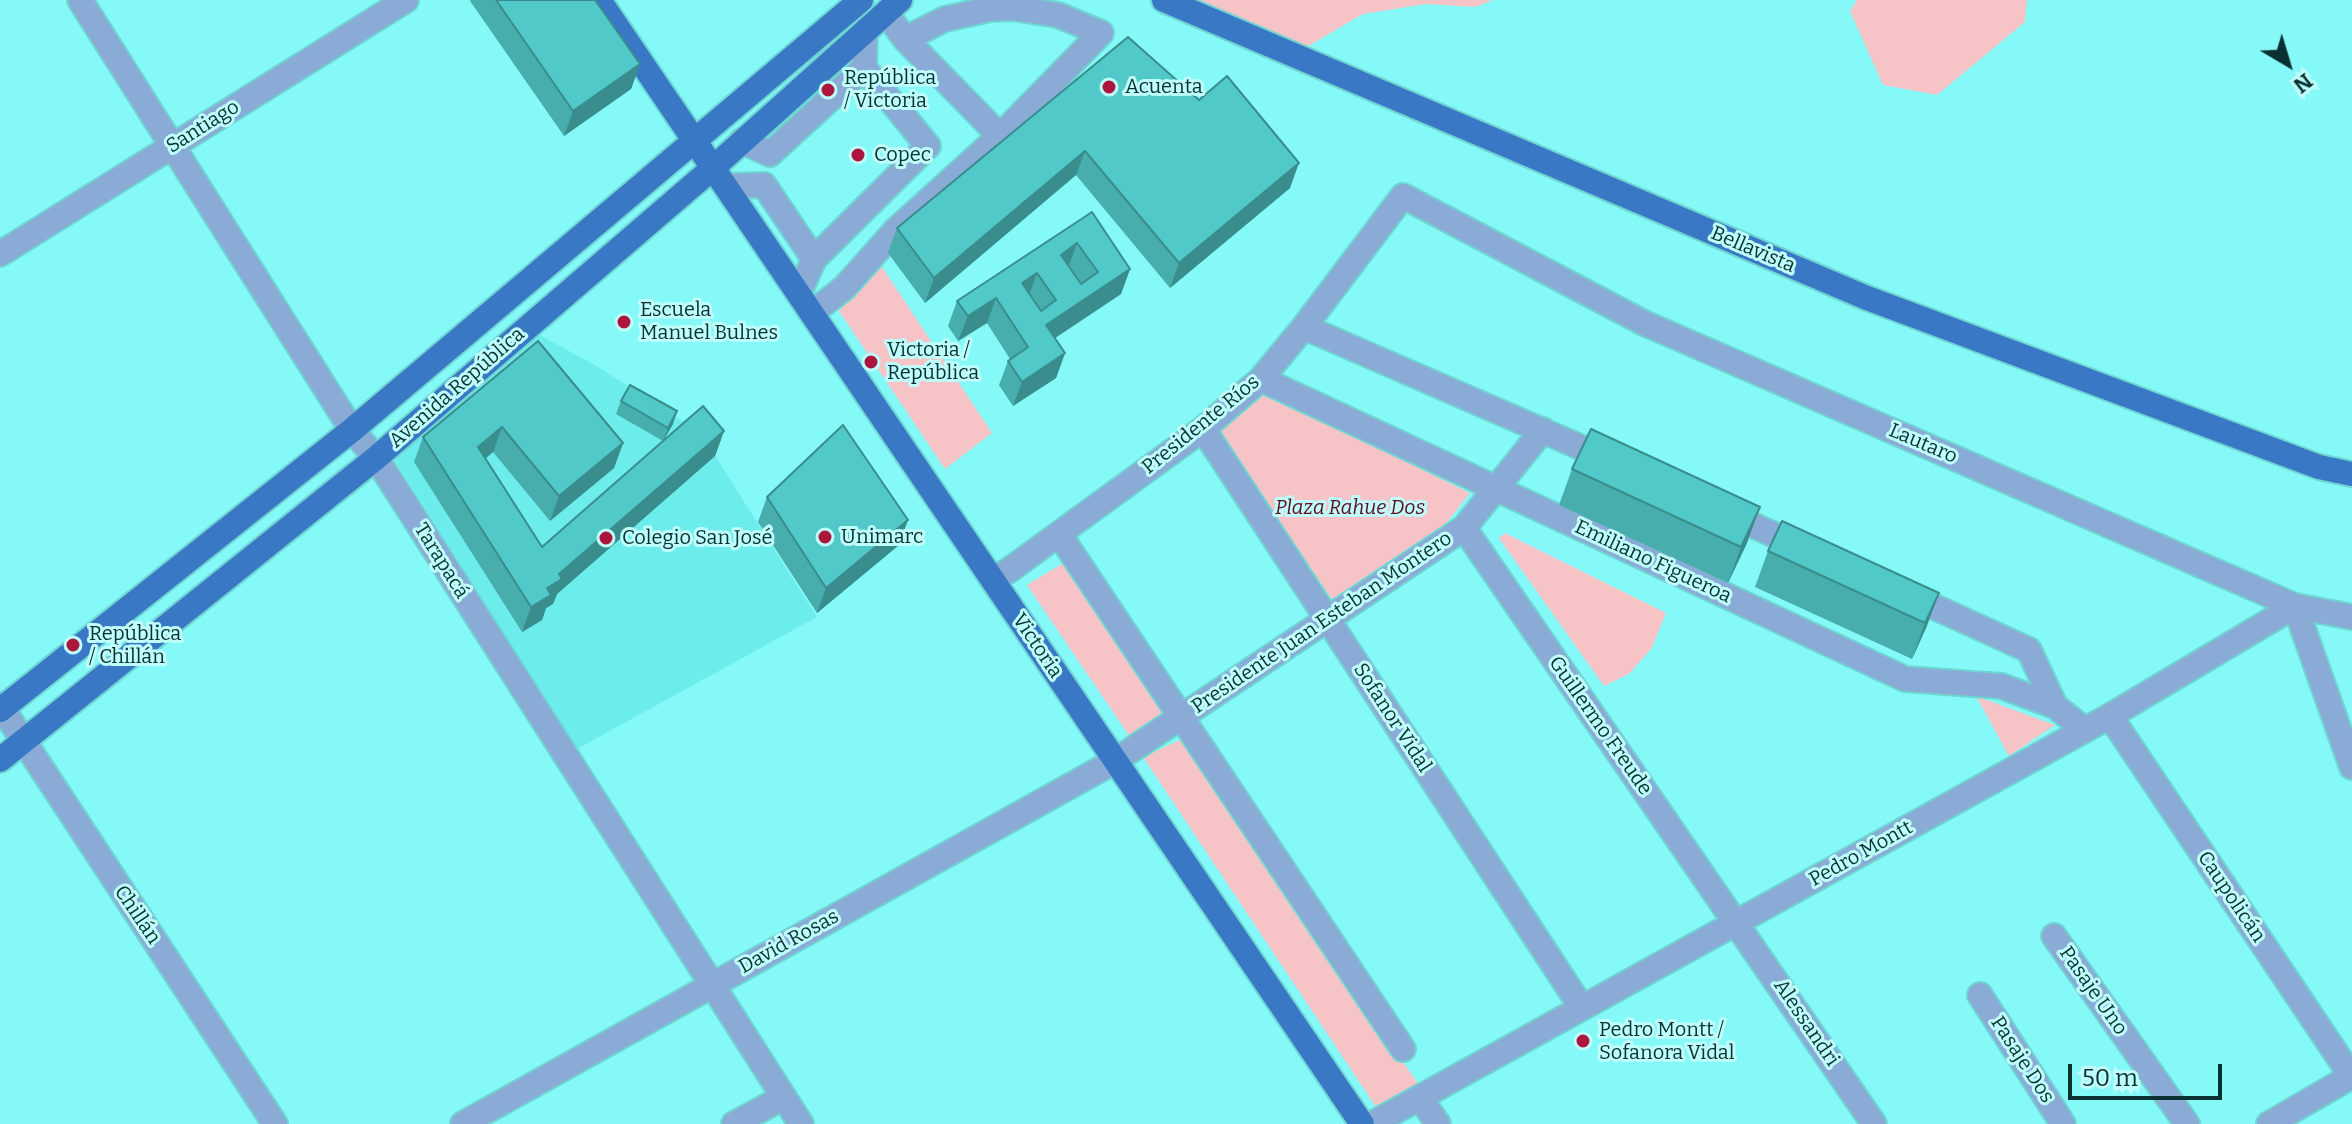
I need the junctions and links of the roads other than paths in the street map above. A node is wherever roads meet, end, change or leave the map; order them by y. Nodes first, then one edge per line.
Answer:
1 (80, 0) edge
2 (406, 0) edge
3 (599, 0) edge
4 (861, 0) edge
5 (1164, 0) edge
6 (893, 6) edge
7 (865, 31) junction
8 (905, 39) junction
9 (864, 68) junction
10 (1000, 136) junction
11 (696, 140) junction
12 (742, 141) junction
13 (172, 146) junction
14 (770, 154) junction
15 (720, 176) junction
16 (764, 185) junction
17 (1403, 196) joint
18 (0, 254) edge
19 (814, 259) junction
20 (806, 303) junction
21 (1304, 327) junction
22 (1261, 379) junction
23 (1203, 429) junction
24 (352, 430) junction
25 (1543, 430) junction
26 (376, 458) junction
27 (1629, 468) edge
28 (2352, 474) edge
29 (1497, 489) junction
30 (1700, 501) edge
31 (1464, 528) junction
32 (1059, 534) junction
33 (1829, 559) edge
34 (992, 579) junction
35 (1886, 585) edge
36 (2295, 606) junction
37 (2352, 617) edge
38 (1327, 619) junction
39 (2055, 706) junction
40 (1, 708) edge
41 (1183, 716) junction
42 (2110, 716) junction
43 (2085, 730) junction
44 (23, 743) junction
45 (0, 760) edge
46 (1115, 761) junction
47 (2352, 767) edge
48 (1737, 922) junction
49 (2054, 936) dead end
50 (712, 985) junction
51 (1980, 995) dead end
52 (1582, 1008) junction
53 (1403, 1049) dead end
54 (2352, 1076) edge
55 (784, 1097) junction
56 (1420, 1098) junction
57 (467, 1123) edge
58 (275, 1124) edge
59 (734, 1124) edge
60 (801, 1124) edge
61 (1362, 1124) edge
62 (1372, 1124) edge
63 (1438, 1124) edge
64 (1874, 1124) edge
65 (2063, 1124) edge
66 (2187, 1124) edge
67 (2269, 1124) edge

1 - 13 street, Tarapacá
2 - 13 street, Santiago
3 - 11 main road, Victoria
4 - 11 main road, Avenida República
5 - 28 main road, Bellavista
6 - 7 main road, Avenida República
6 - 8 street
7 - 9 street
7 - 12 main road, Avenida República
8 - 10 street
8 - 10 street
9 - 14 street
9 - 19 street
10 - 20 street
11 - 15 main road, Victoria
11 - 24 main road, Avenida República
12 - 14 street
12 - 15 main road, Avenida República
13 - 18 street, Santiago
13 - 24 street, Tarapacá
14 - 16 street
15 - 16 street
15 - 20 main road, Victoria
15 - 26 main road, Avenida República
16 - 19 street
17 - 21 street, Presidente Ríos
17 - 36 street, Lautaro
19 - 20 street
20 - 34 main road, Victoria
21 - 22 street, Presidente Ríos
21 - 25 street
22 - 23 street, Presidente Ríos
22 - 29 street, Emiliano Figueroa
23 - 32 street, Presidente Ríos
23 - 38 street, Sofanor Vidal
24 - 26 street, Tarapacá
24 - 40 main road, Avenida República
25 - 27 street
25 - 29 street, Presidente Juan Esteban Montero
26 - 44 main road, Avenida República
26 - 50 street, Tarapacá
29 - 31 street, Presidente Juan Esteban Montero
29 - 39 street, Emiliano Figueroa
30 - 33 street
31 - 38 street, Presidente Juan Esteban Montero
31 - 48 street, Guillermo Freude
32 - 34 street, Presidente Ríos
32 - 41 street
34 - 46 main road, Victoria
35 - 39 street, Emiliano Figueroa
36 - 37 street
36 - 42 street, Pedro Montt
36 - 47 street
38 - 41 street, Presidente Juan Esteban Montero
38 - 52 street, Sofanor Vidal
39 - 43 street, Emiliano Figueroa
40 - 44 street, Chillán
41 - 46 street, Presidente Juan Esteban Montero
41 - 53 street
42 - 43 street, Pedro Montt
42 - 54 street, Caupolicán
43 - 48 street, Pedro Montt
44 - 45 main road, Avenida República
44 - 58 street, Chillán
46 - 50 street, David Rosas
46 - 61 main road, Victoria
48 - 52 street, Pedro Montt
48 - 64 street, Alessandri
49 - 66 street, Pasaje Uno
50 - 55 street, Tarapacá
50 - 57 street, David Rosas
51 - 65 street, Pasaje Dos
52 - 56 street, Pedro Montt
54 - 67 street
55 - 59 street
55 - 60 street, Tarapacá
56 - 62 street, Pedro Montt
56 - 63 street

